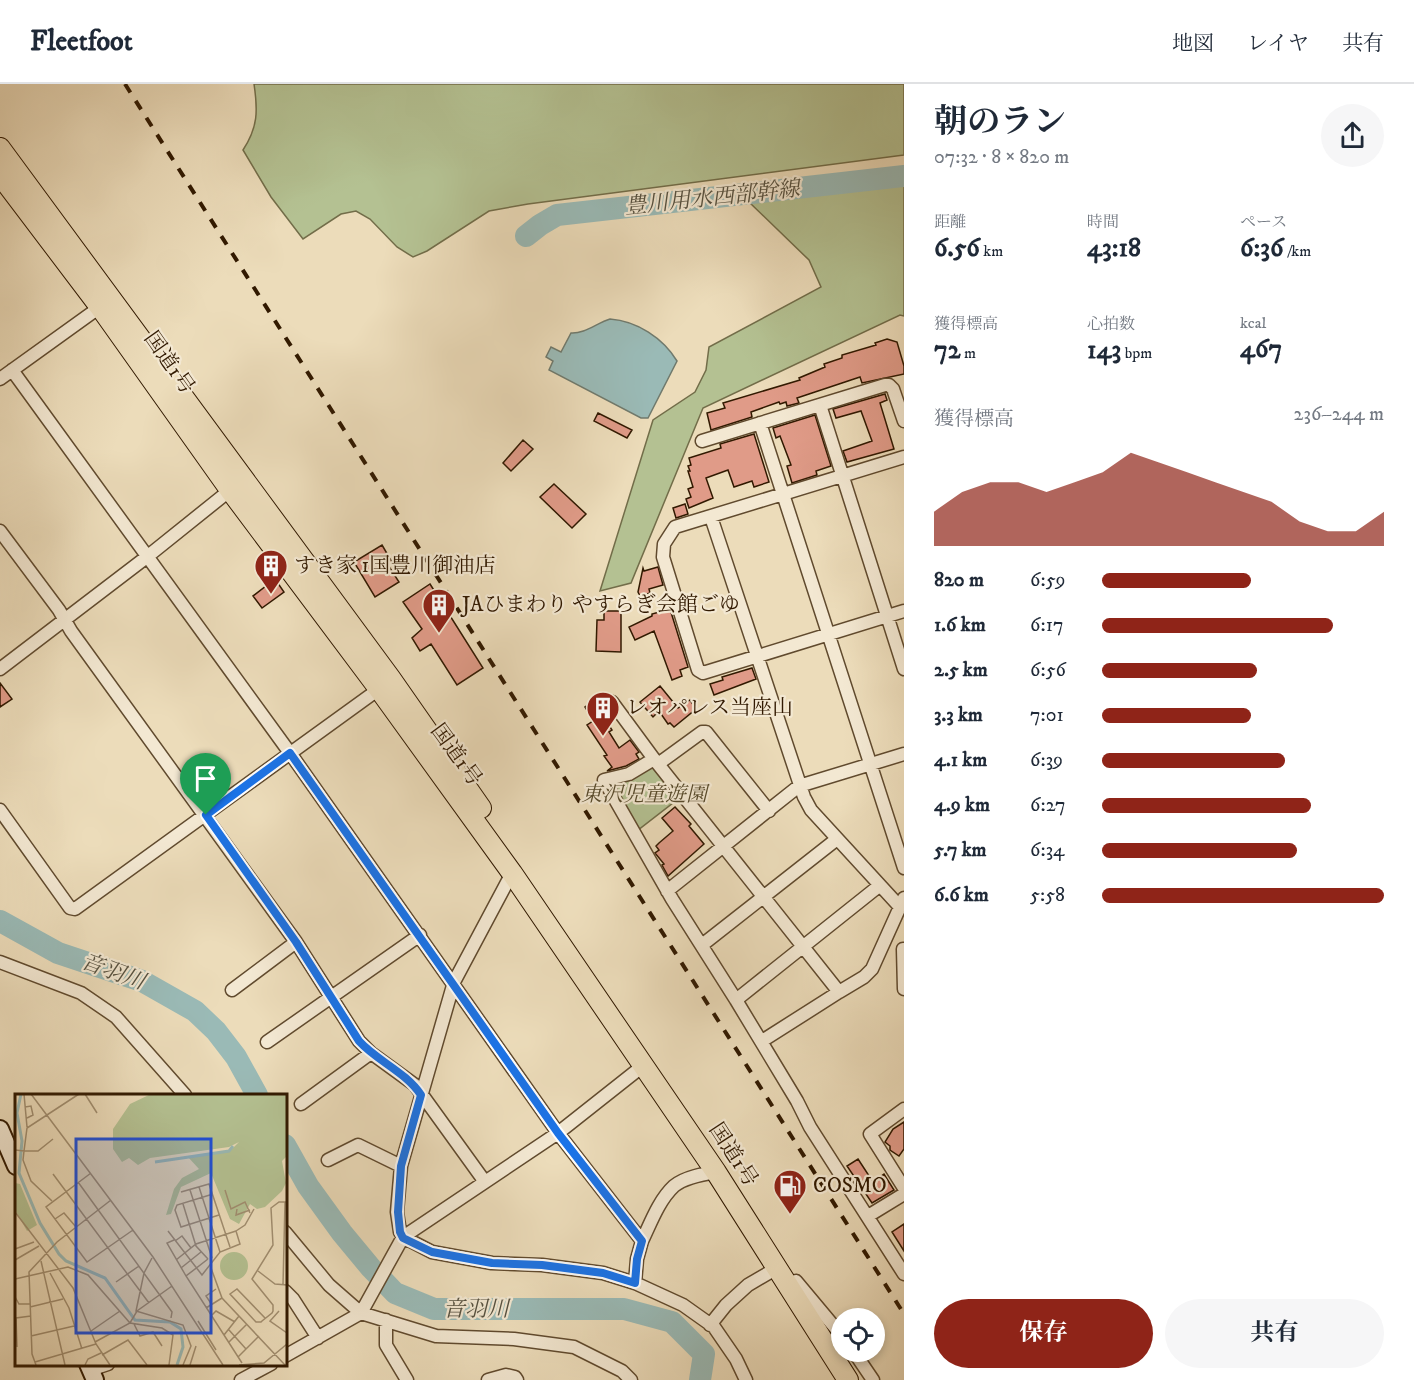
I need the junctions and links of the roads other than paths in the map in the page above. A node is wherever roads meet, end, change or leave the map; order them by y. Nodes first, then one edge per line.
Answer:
1 (0, 148) edge
2 (0, 175) edge
3 (100, 307) junction
4 (12, 370) junction
5 (0, 379) edge
6 (820, 405) junction
7 (904, 421) edge
8 (760, 423) junction
9 (702, 441) dead end
10 (904, 457) edge
11 (841, 476) junction
12 (237, 484) junction
13 (784, 495) junction
14 (711, 517) junction
15 (0, 531) edge
16 (148, 556) junction
17 (904, 611) edge
18 (887, 617) junction
19 (64, 620) junction
20 (829, 635) junction
21 (758, 656) junction
22 (0, 669) edge
23 (904, 669) edge
24 (379, 689) junction
25 (612, 702) dead end
26 (290, 753) junction
27 (904, 754) edge
28 (656, 762) junction
29 (870, 764) junction
30 (799, 786) junction
31 (0, 810) edge
32 (769, 811) junction
33 (206, 815) junction
34 (837, 839) junction
35 (724, 847) junction
36 (904, 868) edge
37 (512, 873) junction
38 (879, 886) junction
39 (667, 891) junction
40 (764, 897) junction
41 (902, 903) edge
42 (420, 934) junction
43 (296, 942) junction
44 (702, 945) junction
45 (802, 946) junction
46 (903, 949) edge
47 (0, 962) edge
48 (454, 982) junction
49 (904, 989) edge
50 (232, 990) dead end
51 (838, 992) junction
52 (332, 996) junction
53 (736, 1000) junction
54 (762, 1041) junction
55 (267, 1042) dead end
56 (370, 1053) junction
57 (644, 1065) junction
58 (184, 1094) edge
59 (421, 1095) junction
60 (301, 1104) dead end
61 (904, 1109) edge
62 (0, 1129) edge
63 (558, 1133) junction
64 (328, 1160) dead end
65 (15, 1164) edge
66 (401, 1166) junction
67 (716, 1172) junction
68 (485, 1182) junction
69 (904, 1188) edge
70 (904, 1194) edge
71 (868, 1216) junction
72 (287, 1238) edge
73 (401, 1240) junction
74 (642, 1241) junction
75 (777, 1268) junction
76 (903, 1269) edge
77 (796, 1281) junction
78 (635, 1283) junction
79 (286, 1292) edge
80 (363, 1309) junction
81 (386, 1320) junction
82 (831, 1323) edge
83 (710, 1324) junction
84 (831, 1334) edge
85 (318, 1338) junction
86 (286, 1355) edge
87 (849, 1362) edge
88 (861, 1362) edge
89 (106, 1365) edge
90 (270, 1365) edge
91 (91, 1371) edge
92 (241, 1380) edge
93 (407, 1380) edge
94 (488, 1380) edge
95 (517, 1380) edge
96 (631, 1380) edge
97 (746, 1380) edge
98 (848, 1380) edge
99 (860, 1380) edge
100 (873, 1380) edge

1 - 12 highway, 国道1号
2 - 3 highway, 国道1号
3 - 4 street
3 - 12 highway, 国道1号
4 - 5 street
4 - 16 street
6 - 7 street
6 - 8 street
6 - 11 street
8 - 9 street
8 - 13 street
10 - 11 street
11 - 13 street
11 - 18 street
12 - 16 street
12 - 24 highway, 国道1号
12 - 77 highway, 国道1号
13 - 14 street
13 - 20 street
14 - 21 street
14 - 21 street
15 - 19 street
16 - 19 street
16 - 26 street
17 - 18 street
18 - 20 street
18 - 23 street
19 - 22 street
19 - 33 street
20 - 21 street
20 - 29 street
21 - 30 street
24 - 26 street
24 - 37 highway, 国道1号
25 - 28 street
26 - 33 street
26 - 42 street
27 - 29 street
28 - 32 street
28 - 35 street
28 - 39 street
29 - 30 street
29 - 36 street
30 - 32 street
30 - 34 street
31 - 33 street
32 - 35 street
33 - 43 street
34 - 38 street
34 - 40 street
35 - 39 street
35 - 40 street
37 - 48 street
37 - 57 highway, 国道1号
38 - 41 street
38 - 45 street
39 - 44 street
40 - 44 street
40 - 45 street
41 - 51 street
42 - 48 street
42 - 52 street
43 - 50 street
43 - 52 street
44 - 53 street
45 - 51 street
45 - 53 street
46 - 49 street
47 - 58 street
48 - 59 street
48 - 63 street
51 - 54 street
52 - 55 street
52 - 56 street
53 - 54 street
54 - 71 street
56 - 59 street
56 - 60 street
57 - 63 street
57 - 67 highway, 国道1号
59 - 66 street
59 - 68 street
61 - 69 street
62 - 65 main road
63 - 68 street
63 - 74 street
64 - 66 street
66 - 73 street
67 - 74 street
67 - 75 highway, 国道1号
68 - 73 street
70 - 71 street
71 - 76 street
72 - 80 street
73 - 78 street
73 - 80 street
74 - 78 street
75 - 83 street
75 - 98 highway, 国道1号
77 - 82 street
77 - 84 highway, 国道1号
78 - 83 street
79 - 85 street
80 - 81 street
80 - 85 street
81 - 93 street
81 - 96 street
83 - 97 street
85 - 86 street
87 - 99 highway, 国道1号
88 - 100 street
89 - 91 street
90 - 92 street
94 - 95 street

